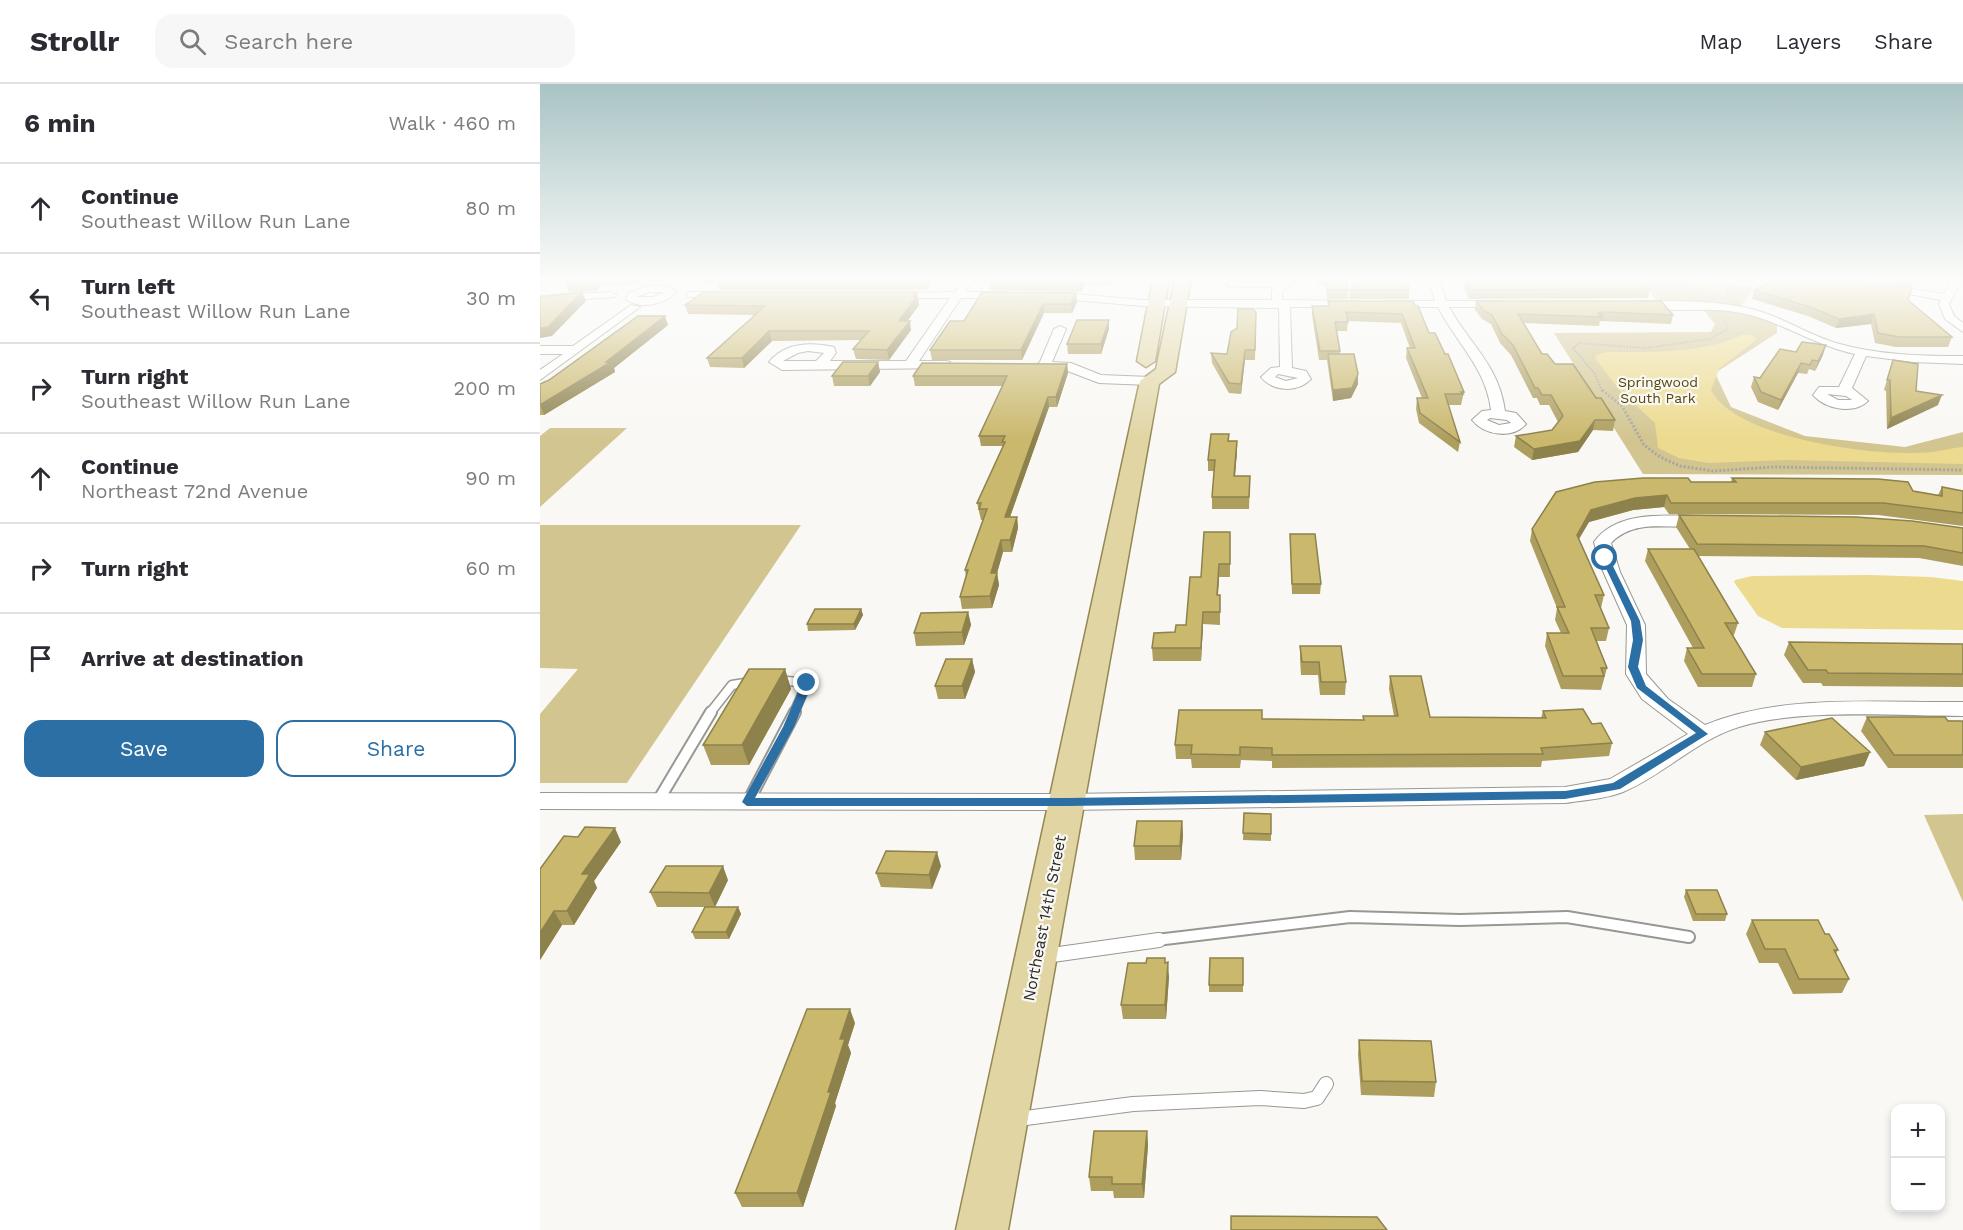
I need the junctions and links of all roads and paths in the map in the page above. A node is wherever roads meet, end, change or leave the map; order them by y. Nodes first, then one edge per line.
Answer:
1 (598, 332) edge
2 (932, 332) edge
3 (1058, 332) edge
4 (1150, 332) edge
5 (1173, 332) edge
6 (1285, 332) edge
7 (1462, 332) edge
8 (1724, 332) edge
9 (1801, 332) edge
10 (540, 350) edge
11 (576, 350) junction
12 (1862, 352) junction
13 (1963, 360) edge
14 (820, 365) dead end
15 (910, 365) junction
16 (955, 365) edge
17 (1286, 370) dead end
18 (540, 376) edge
19 (1149, 388) junction
20 (1844, 391) dead end
21 (1498, 413) dead end
22 (1963, 470) edge
23 (1726, 521) edge
24 (1963, 709) edge
25 (1703, 734) junction
26 (540, 801) edge
27 (658, 801) junction
28 (747, 802) junction
29 (1067, 802) junction
30 (1689, 937) dead end
31 (1036, 957) junction
32 (1326, 1084) dead end
33 (1003, 1122) junction
34 (982, 1230) edge

1 - 11 street
2 - 15 street
3 - 19 street
4 - 19 main road
5 - 19 main road
6 - 17 street
7 - 21 street
8 - 22 path
9 - 12 street
10 - 11 street
11 - 18 street
12 - 13 street
12 - 20 street
14 - 15 street
15 - 16 street
19 - 29 main road, Northeast 14th Street
23 - 25 street
24 - 25 street
25 - 29 street
26 - 27 street
27 - 28 street
27 - 28 lane
28 - 29 street
29 - 31 main road, Northeast 14th Street
30 - 31 lane
31 - 33 main road, Northeast 14th Street
32 - 33 lane
33 - 34 main road, Northeast 14th Street

